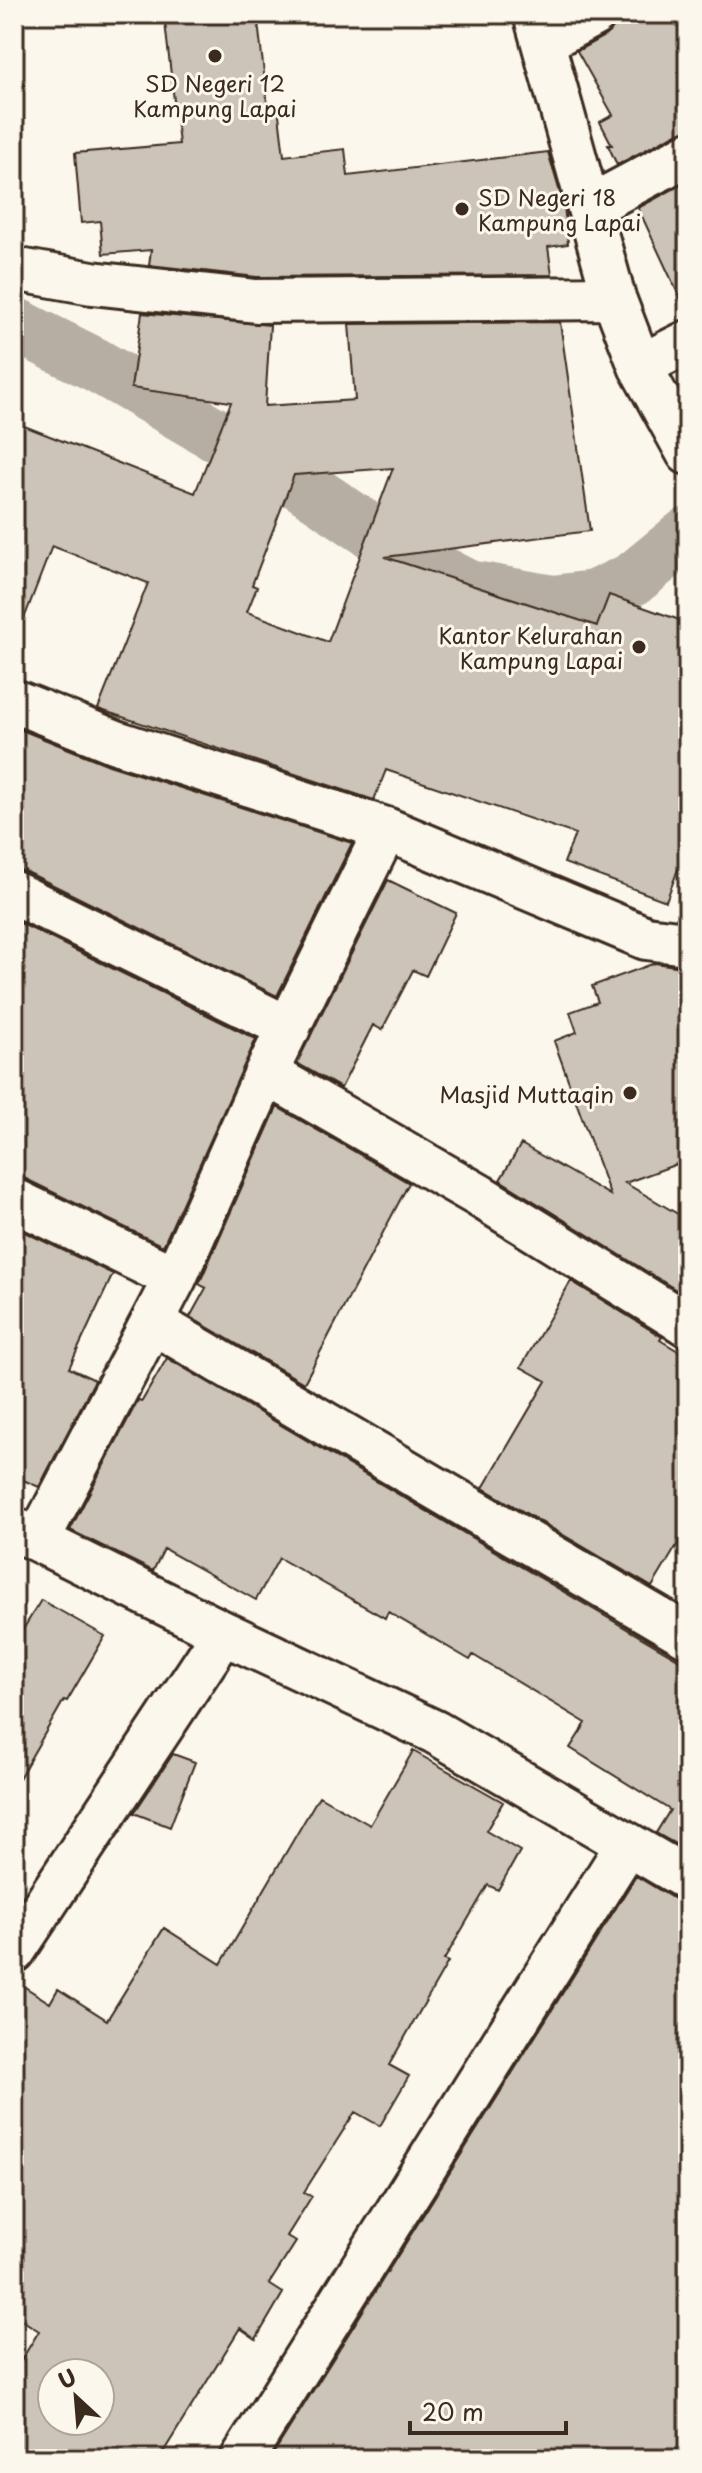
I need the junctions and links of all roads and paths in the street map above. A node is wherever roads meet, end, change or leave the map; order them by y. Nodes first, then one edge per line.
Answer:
1 (595, 14) edge
2 (539, 28) edge
3 (688, 154) edge
4 (589, 207) junction
5 (14, 269) edge
6 (614, 298) junction
7 (688, 342) edge
8 (640, 366) junction
9 (688, 452) edge
10 (14, 701) edge
11 (386, 829) junction
12 (14, 893) edge
13 (688, 939) edge
14 (289, 1028) junction
15 (266, 1073) junction
16 (14, 1200) edge
17 (175, 1278) junction
18 (152, 1322) junction
19 (688, 1325) edge
20 (26, 1534) edge
21 (224, 1633) junction
22 (688, 1636) edge
23 (627, 1845) junction
24 (688, 1879) edge
25 (14, 1951) edge
26 (242, 2459) edge

1 - 2 street
2 - 4 street
3 - 4 street
4 - 6 street
5 - 6 street
6 - 8 street
7 - 8 street
8 - 9 street
10 - 11 street
11 - 13 street
11 - 14 street
12 - 14 street
14 - 15 street
15 - 17 street
15 - 19 street
16 - 17 street
17 - 18 street
18 - 20 street
18 - 22 street
20 - 21 street
21 - 23 street
21 - 25 street
23 - 24 street
23 - 26 street

